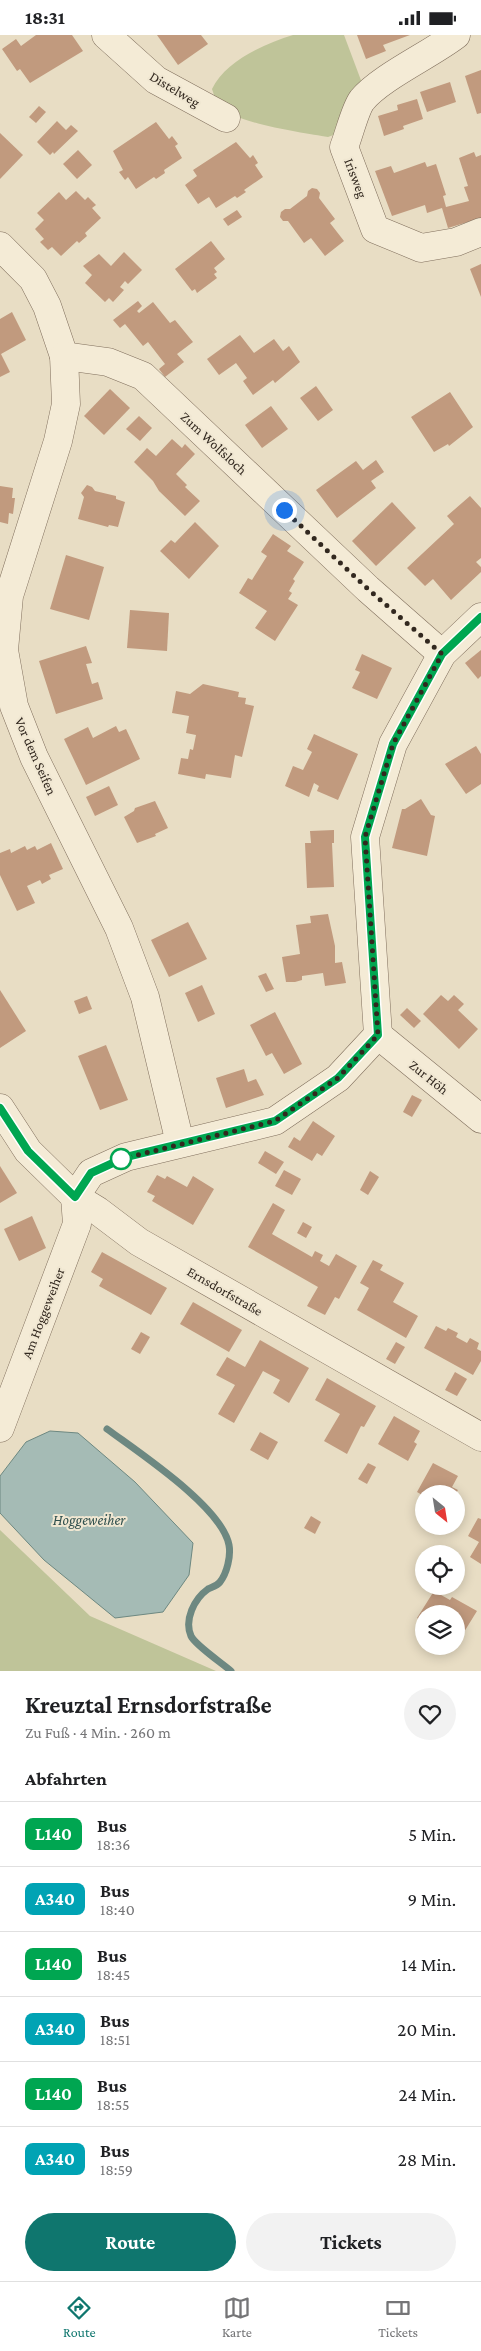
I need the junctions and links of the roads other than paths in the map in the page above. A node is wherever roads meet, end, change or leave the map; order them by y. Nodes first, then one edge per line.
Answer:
1 (106, 35) edge
2 (456, 35) edge
3 (226, 118) dead end
4 (481, 232) edge
5 (0, 246) edge
6 (64, 356) junction
7 (481, 617) edge
8 (442, 654) junction
9 (378, 1035) junction
10 (0, 1108) edge
11 (481, 1119) edge
12 (180, 1143) junction
13 (75, 1197) junction
14 (0, 1428) edge
15 (481, 1437) edge

1 - 3 street, Distelweg
2 - 4 street, Irisweg
5 - 6 street
6 - 8 street, Zum Wolfsloch
6 - 12 street, Vor dem Seifen
7 - 8 street
8 - 9 street
9 - 11 street, Zur Höh
9 - 12 street
10 - 13 street, Ernsdorfstraße
12 - 13 street
13 - 14 street, Am Hoggeweiher
13 - 15 street, Ernsdorfstraße

